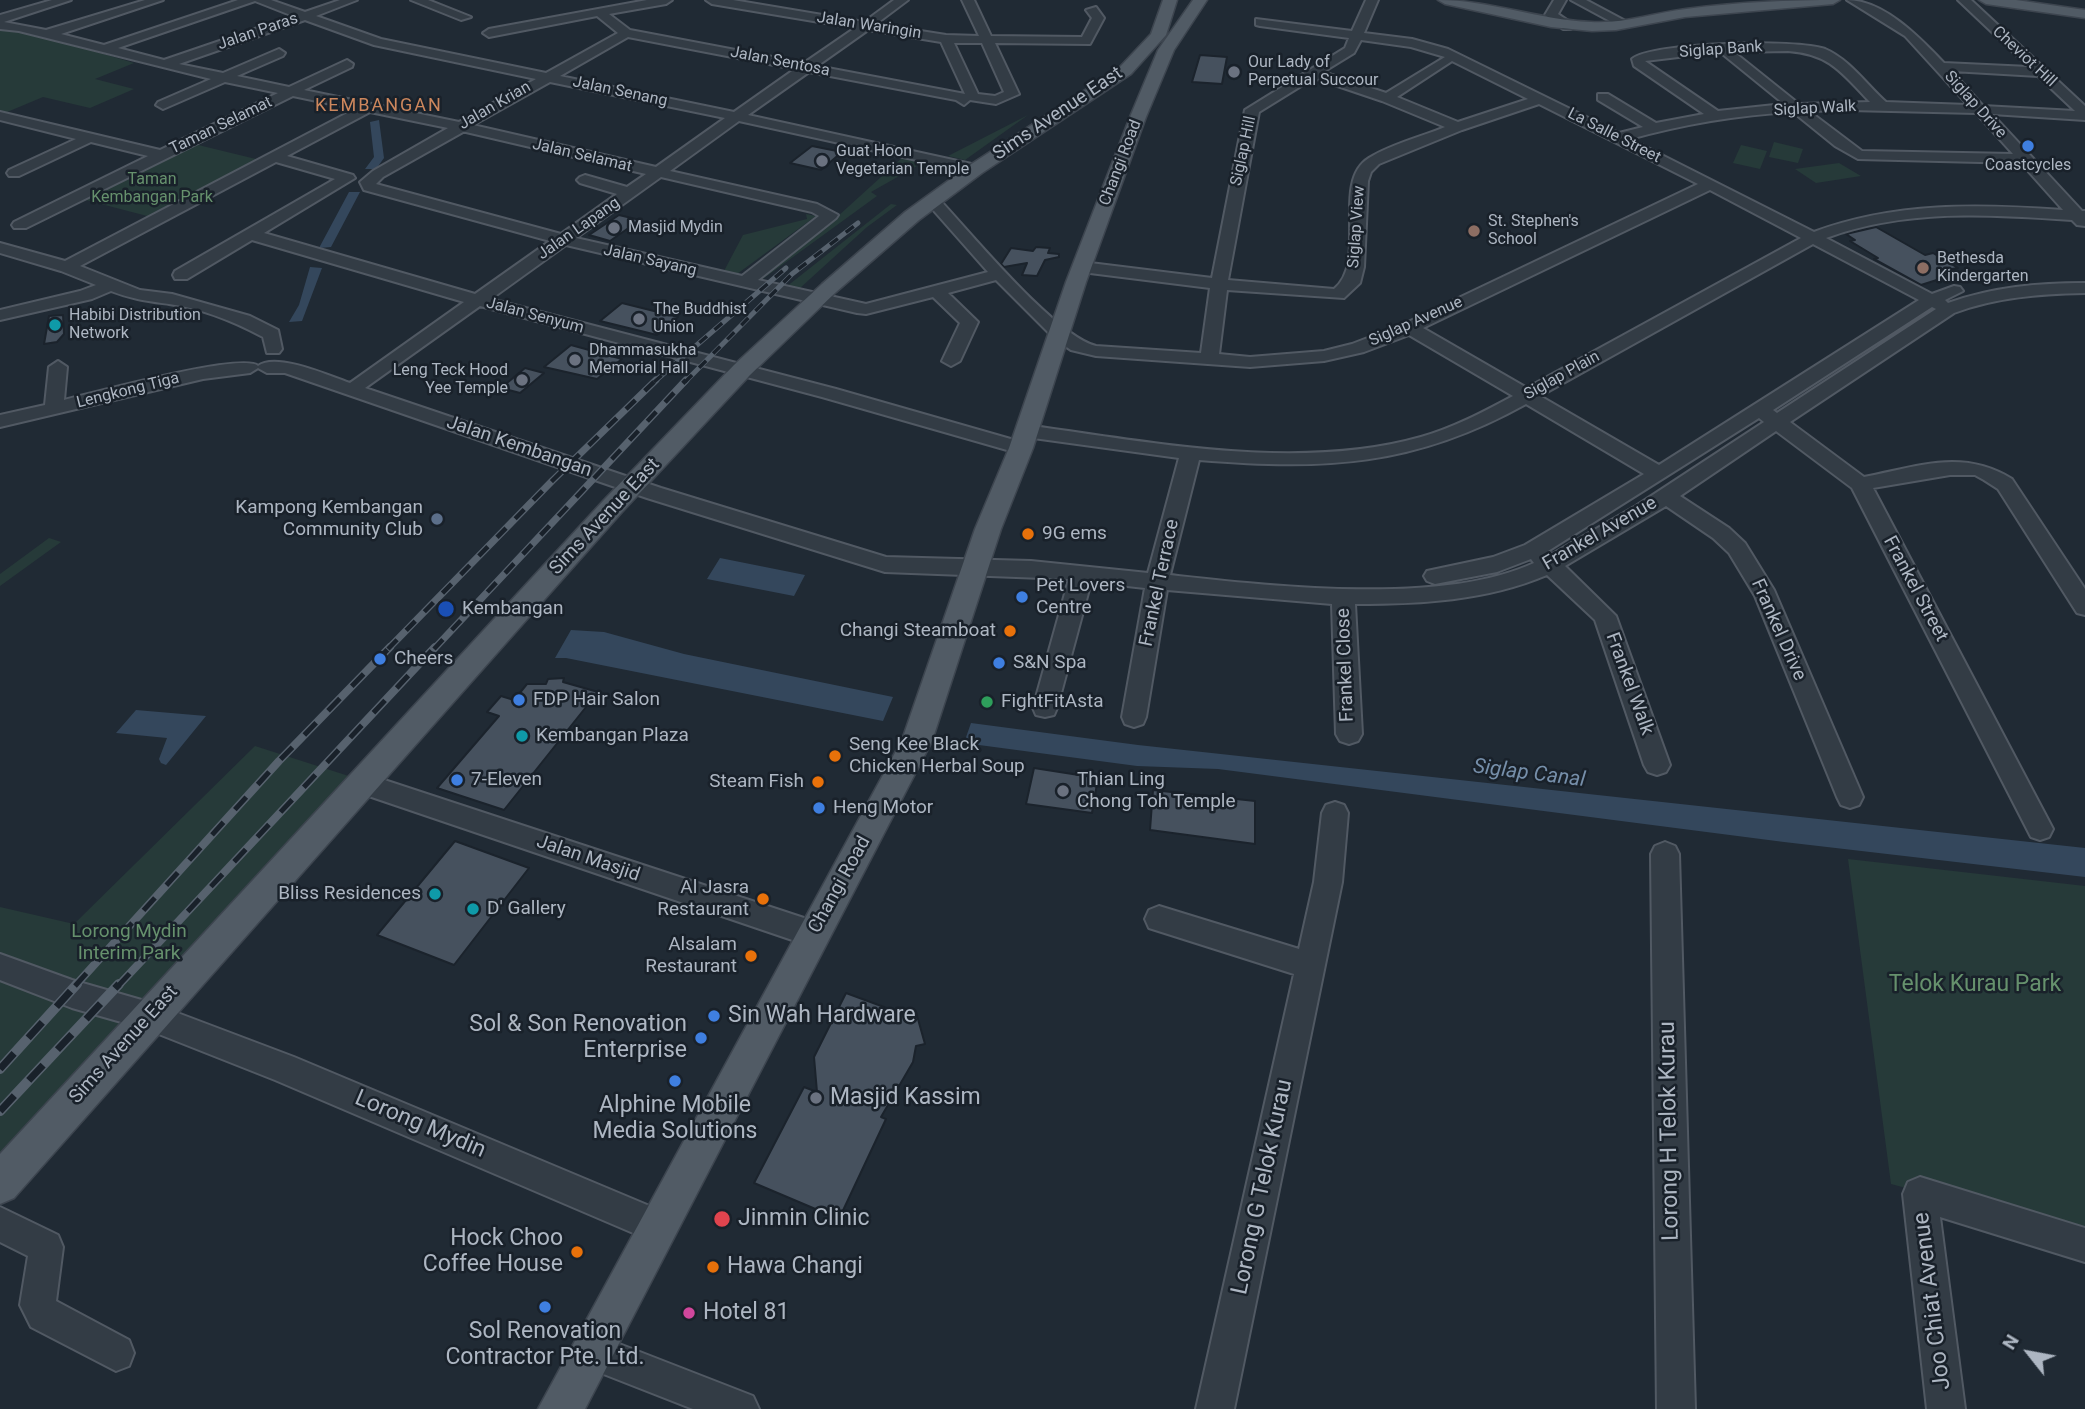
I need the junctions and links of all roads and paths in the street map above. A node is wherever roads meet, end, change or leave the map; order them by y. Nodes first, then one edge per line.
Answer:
1 (65, 0) edge
2 (157, 0) edge
3 (250, 0) edge
4 (351, 0) edge
5 (417, 0) edge
6 (446, 0) edge
7 (666, 0) edge
8 (712, 0) edge
9 (902, 0) edge
10 (1372, 0) edge
11 (1445, 0) edge
12 (1577, 0) edge
13 (1833, 0) edge
14 (1853, 0) edge
15 (1964, 0) edge
16 (1986, 0) edge
17 (267, 1) edge
18 (1221, 2) edge
19 (1165, 3) edge
20 (1194, 3) edge
21 (1558, 3) edge
22 (976, 4) edge
23 (432, 5) junction
24 (1592, 8) junction
25 (1092, 10) dead end
26 (1488, 10) junction
27 (600, 13) junction
28 (2085, 14) edge
29 (305, 15) junction
30 (1665, 15) junction
31 (465, 18) dead end
32 (0, 19) edge
33 (1260, 22) dead end
34 (1625, 24) junction
35 (0, 25) edge
36 (865, 26) junction
37 (1567, 26) junction
38 (1162, 28) junction
39 (489, 33) dead end
40 (626, 33) junction
41 (46, 34) junction
42 (1356, 36) junction
43 (985, 38) junction
44 (946, 39) junction
45 (1422, 45) junction
46 (106, 48) junction
47 (1723, 49) junction
48 (279, 53) dead end
49 (1446, 61) junction
50 (165, 64) junction
51 (347, 64) dead end
52 (1475, 66) junction
53 (808, 67) junction
54 (1940, 67) junction
55 (2041, 72) junction
56 (1312, 73) junction
57 (546, 76) junction
58 (225, 78) junction
59 (293, 91) junction
60 (1602, 97) dead end
61 (1387, 98) junction
62 (969, 99) junction
63 (1541, 99) junction
64 (163, 105) dead end
65 (1882, 106) junction
66 (369, 107) junction
67 (1069, 107) junction
68 (1124, 108) junction
69 (1798, 109) junction
70 (1979, 109) junction
71 (2085, 115) edge
72 (0, 116) edge
73 (1716, 116) junction
74 (739, 117) junction
75 (21, 122) junction
76 (460, 127) junction
77 (1457, 127) junction
78 (1653, 127) junction
79 (0, 131) edge
80 (89, 138) junction
81 (1617, 138) junction
82 (161, 155) junction
83 (275, 157) junction
84 (2023, 159) junction
85 (976, 169) junction
86 (14, 173) dead end
87 (660, 173) junction
88 (585, 180) dead end
89 (368, 184) joint
90 (1710, 184) junction
91 (630, 193) junction
92 (933, 201) junction
93 (2082, 219) edge
94 (20, 225) dead end
95 (252, 235) junction
96 (1812, 238) junction
97 (563, 240) junction
98 (0, 248) edge
99 (67, 267) junction
100 (1082, 267) junction
101 (999, 274) junction
102 (181, 275) dead end
103 (2085, 278) edge
104 (744, 283) junction
105 (109, 285) junction
106 (1219, 285) junction
107 (2085, 288) edge
108 (937, 291) junction
109 (818, 299) junction
110 (476, 300) junction
111 (1931, 300) junction
112 (1948, 309) junction
113 (0, 315) edge
114 (1410, 328) junction
115 (1060, 335) junction
116 (262, 356) junction
117 (1209, 359) junction
118 (951, 361) dead end
119 (58, 367) dead end
120 (742, 370) junction
121 (359, 384) junction
122 (1527, 395) junction
123 (1757, 408) junction
124 (54, 409) junction
125 (0, 421) edge
126 (1777, 422) junction
127 (1023, 440) junction
128 (1191, 451) junction
129 (636, 482) junction
130 (1860, 484) junction
131 (1662, 485) junction
132 (1542, 557) junction
133 (978, 564) junction
134 (1082, 574) junction
135 (1159, 574) junction
136 (1343, 596) junction
137 (2085, 607) edge
138 (1045, 708) dead end
139 (1134, 717) dead end
140 (1349, 734) dead end
141 (1657, 765) dead end
142 (363, 784) junction
143 (1850, 797) dead end
144 (1335, 813) dead end
145 (2035, 818) dead end
146 (1665, 854) dead end
147 (1159, 919) dead end
148 (813, 934) junction
149 (1311, 965) junction
150 (0, 967) edge
151 (160, 1019) junction
152 (0, 1184) edge
153 (0, 1224) edge
154 (659, 1227) junction
155 (2085, 1245) edge
156 (591, 1350) junction
157 (116, 1353) dead end
158 (561, 1409) edge
159 (740, 1409) edge
160 (1215, 1409) edge
161 (1676, 1409) edge
162 (1946, 1409) edge

1 - 32 street
2 - 41 street
3 - 46 street
4 - 29 street, Jalan Paras
5 - 23 street
6 - 23 street
7 - 27 street
8 - 36 street, Jalan Waringin
9 - 36 street, Jalan Lapang
10 - 42 street, Siglap Hill
11 - 26 main road
12 - 24 street
13 - 30 main road
14 - 54 street, Siglap Drive
15 - 55 street, Cheviot Hill
16 - 28 main road
17 - 29 street, Jalan Senang
18 - 20 main road
19 - 38 main road, Sims Avenue East
20 - 38 main road
20 - 68 main road, Changi Road
21 - 26 main road
21 - 37 street
22 - 43 street
23 - 31 street
24 - 30 main road
24 - 34 street
25 - 43 street, Jalan Waringin
26 - 37 main road
27 - 39 street
27 - 40 street, Jalan Sentosa
29 - 50 street, Jalan Paras
29 - 57 street, Jalan Senang
30 - 34 main road
33 - 42 street, La Salle Street
34 - 37 main road
35 - 41 street, Jalan Selamat
36 - 44 street, Jalan Waringin
36 - 53 street, Jalan Lapang
38 - 67 main road, Sims Avenue East
40 - 53 street, Jalan Sentosa
40 - 57 street, Jalan Krian
41 - 46 street, Jalan Selamat
42 - 45 street, La Salle Street
42 - 56 street, Siglap Hill
43 - 44 street, Jalan Waringin
43 - 62 street, Jalan Sentosa
44 - 62 street
45 - 49 street
45 - 52 street, La Salle Street
46 - 50 street, Jalan Selamat
47 - 65 street, Siglap Bank
47 - 69 street
47 - 73 street, Siglap Bank
48 - 58 street
49 - 52 street
49 - 61 street
50 - 58 street, Jalan Selamat
51 - 59 street, Taman Selamat
52 - 63 street, La Salle Street
53 - 62 street, Jalan Sentosa
53 - 74 street, Jalan Lapang
54 - 55 street
54 - 70 street, Siglap Drive
55 - 71 street, Cheviot Hill
56 - 61 street
56 - 106 street, Siglap Hill
57 - 74 street, Jalan Senang
57 - 76 street, Jalan Krian
58 - 59 street, Jalan Selamat
58 - 64 street
59 - 66 street, Jalan Selamat
59 - 82 street, Taman Selamat
60 - 78 street
61 - 77 street
63 - 77 street, Siglap View
63 - 81 street, La Salle Street
65 - 69 street, Siglap Walk
65 - 70 street, Siglap Walk
66 - 76 street, Jalan Selamat
66 - 83 street
67 - 68 main road
67 - 85 main road, Sims Avenue East
68 - 100 main road, Changi Road
69 - 73 street, Siglap Walk
69 - 84 street
70 - 71 street, Siglap Walk
70 - 84 street, Siglap Drive
72 - 75 street
73 - 78 street, Siglap Walk
74 - 85 street, Jalan Senang
74 - 87 street, Jalan Lapang
75 - 79 street
75 - 80 street
76 - 87 street, Jalan Selamat
76 - 89 street, Jalan Krian
77 - 106 street, Siglap View
78 - 81 street, Siglap Walk
80 - 82 street
80 - 86 street
81 - 90 street, La Salle Street
82 - 94 street, Taman Selamat
83 - 95 street
83 - 99 street
84 - 93 street, Siglap Drive
85 - 92 main road, Sims Avenue East
87 - 91 street, Jalan Lapang
87 - 104 street, Jalan Selamat
88 - 91 street
89 - 97 street, Jalan Sayang
90 - 96 street, La Salle Street
90 - 114 street, Siglap Avenue
91 - 97 street, Jalan Lapang
92 - 101 street
92 - 109 main road, Sims Avenue East
93 - 96 street, Siglap Plain
95 - 102 street
95 - 110 street, Jalan Senyum
96 - 111 street, La Salle Street
96 - 122 street, Siglap Plain
97 - 104 street, Jalan Sayang
97 - 110 street, Jalan Lapang
98 - 99 street, Jalan Kembangan
99 - 105 street, Jalan Kembangan
100 - 106 street, Siglap View
100 - 115 main road, Changi Road
101 - 108 street, Jalan Sayang
101 - 115 street
103 - 111 street, Frankel Avenue
104 - 109 street, Jalan Sayang
105 - 113 street
105 - 116 street, Jalan Kembangan
106 - 117 street, Siglap Hill
107 - 112 street, Frankel Avenue
108 - 109 street, Jalan Sayang
108 - 118 street
109 - 120 main road, Sims Avenue East
110 - 120 street, Jalan Senyum
110 - 121 street, Jalan Lapang
111 - 112 street, La Salle Street
111 - 123 street, Frankel Avenue
112 - 126 street, Frankel Avenue
114 - 117 street, Siglap Avenue
114 - 122 street, Frankel Drive
115 - 117 street, Siglap Avenue
115 - 127 main road, Changi Road
116 - 121 street, Jalan Kembangan
116 - 124 street, Lengkong Tiga
116 - 129 street, Jalan Kembangan
119 - 124 street, Lengkong Tiga
120 - 127 street, Jalan Senyum
120 - 129 main road, Sims Avenue East
121 - 129 street, Jalan Kembangan
122 - 128 street, Siglap Plain
122 - 131 street, Frankel Drive
123 - 126 street, Frankel Street
123 - 131 street, Frankel Avenue
124 - 125 street, Lengkong Tiga
126 - 130 street, Frankel Street
126 - 131 street, Frankel Avenue
127 - 128 street, Siglap Plain
127 - 133 main road, Changi Road
128 - 135 street, Frankel Terrace
129 - 133 street, Jalan Kembangan
129 - 142 main road, Sims Avenue East
130 - 137 street
130 - 145 street, Frankel Street
131 - 132 street, Frankel Avenue
131 - 143 street, Frankel Drive
132 - 135 street, Frankel Avenue
132 - 136 street, Frankel Avenue
132 - 141 street, Frankel Walk
133 - 134 street, Frankel Avenue
133 - 135 street, Frankel Avenue
133 - 148 main road, Changi Road
134 - 135 street, Frankel Avenue
134 - 138 street
135 - 136 street, Frankel Avenue
135 - 139 street, Frankel Terrace
136 - 140 street, Frankel Close
142 - 148 street, Jalan Masjid
142 - 151 main road, Sims Avenue East
144 - 149 street, Lorong G Telok Kurau
146 - 161 street, Lorong H Telok Kurau
147 - 149 street
148 - 154 main road, Changi Road
149 - 160 street, Lorong G Telok Kurau
150 - 151 street, Lorong Mydin
151 - 152 main road, Sims Avenue East
151 - 154 street, Lorong Mydin
153 - 157 street
154 - 156 main road, Changi Road
155 - 162 street, Joo Chiat Avenue
156 - 158 main road, Changi Road
156 - 159 street

